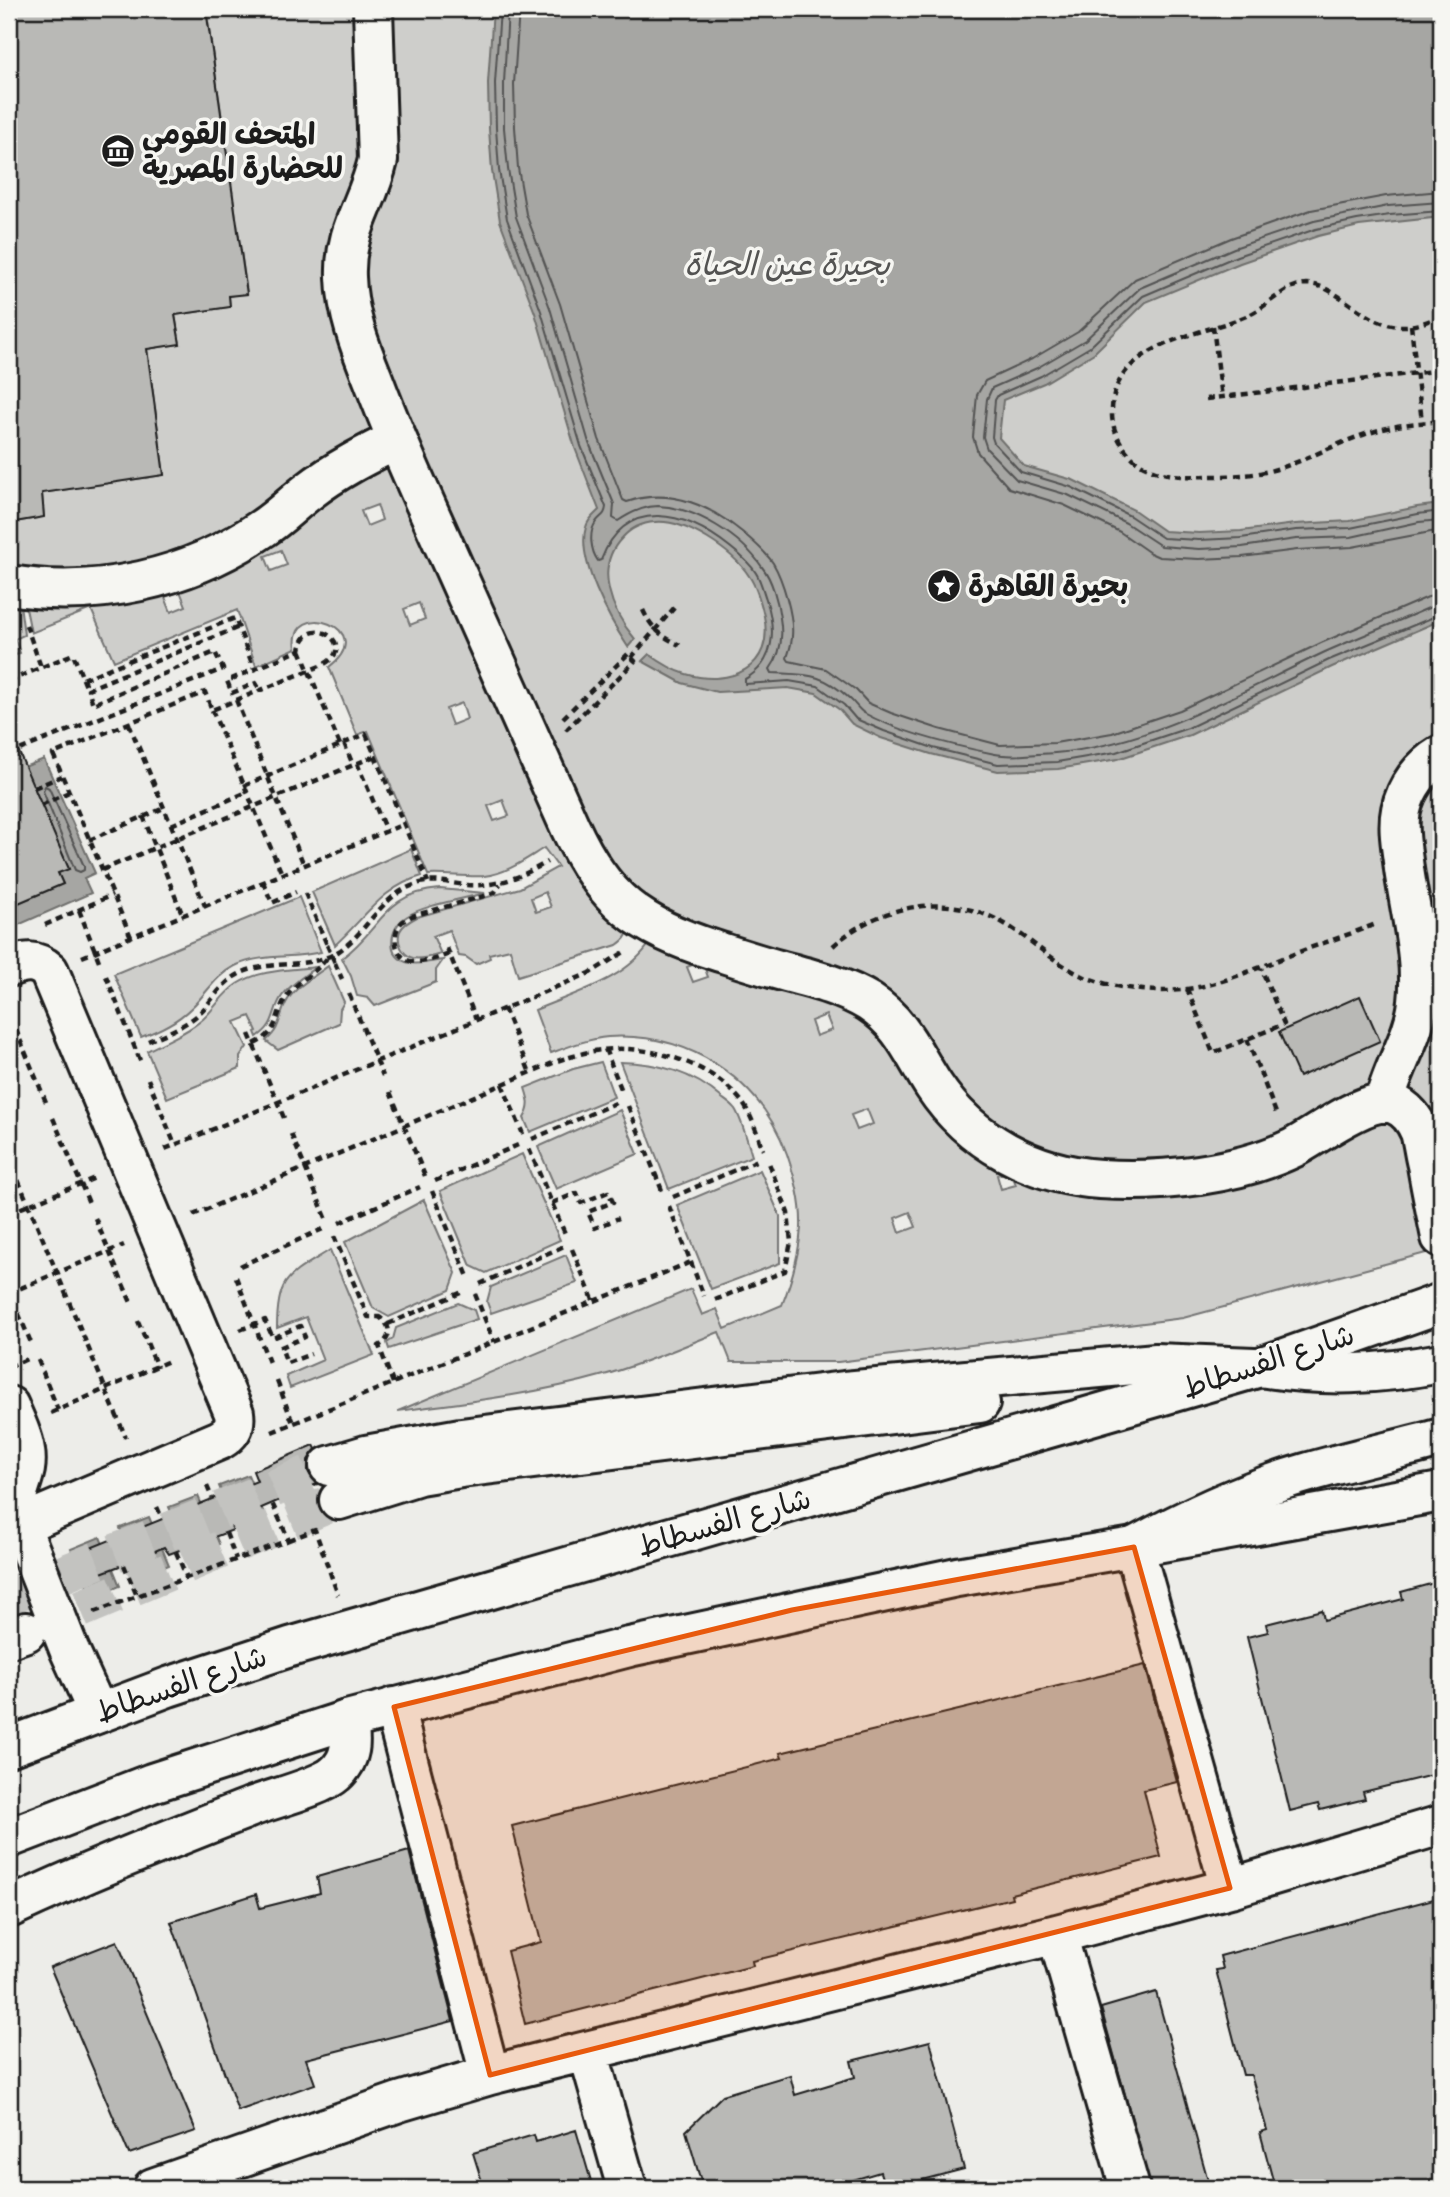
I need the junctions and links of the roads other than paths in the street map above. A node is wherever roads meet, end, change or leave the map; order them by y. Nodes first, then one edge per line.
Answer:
1 (373, 9) edge
2 (396, 440) junction
3 (9, 585) edge
4 (1441, 755) edge
5 (9, 967) edge
6 (1384, 1103) junction
7 (1441, 1237) edge
8 (1441, 1303) edge
9 (1441, 1363) edge
10 (1260, 1367) junction
11 (13, 1417) edge
12 (1441, 1438) edge
13 (334, 1483) tunnel mouth
14 (1441, 1492) edge
15 (20, 1525) junction
16 (1134, 1548) junction
17 (32, 1632) edge
18 (394, 1707) junction
19 (98, 1713) junction
20 (347, 1720) junction
21 (9, 1747) edge
22 (1441, 1825) edge
23 (9, 1839) edge
24 (1230, 1888) junction
25 (9, 1908) edge
26 (1057, 1934) junction
27 (589, 2051) junction
28 (490, 2075) junction
29 (153, 2188) edge
30 (627, 2188) edge
31 (1130, 2188) edge

1 - 2 main road
2 - 3 main road
2 - 6 main road
4 - 6 main road
5 - 15 main road
6 - 7 main road
8 - 10 main road, شارع الفسطاط
9 - 10 main road
10 - 13 main road
10 - 19 main road, شارع الفسطاط
11 - 15 main road
12 - 16 main road
14 - 16 main road
15 - 17 main road
16 - 18 main road
16 - 24 main road
17 - 19 main road
18 - 20 main road
18 - 28 main road
19 - 21 main road, شارع الفسطاط
20 - 23 main road
20 - 25 main road
22 - 24 main road
24 - 26 main road
26 - 27 main road
26 - 31 main road
27 - 28 main road
27 - 30 main road
28 - 29 main road

